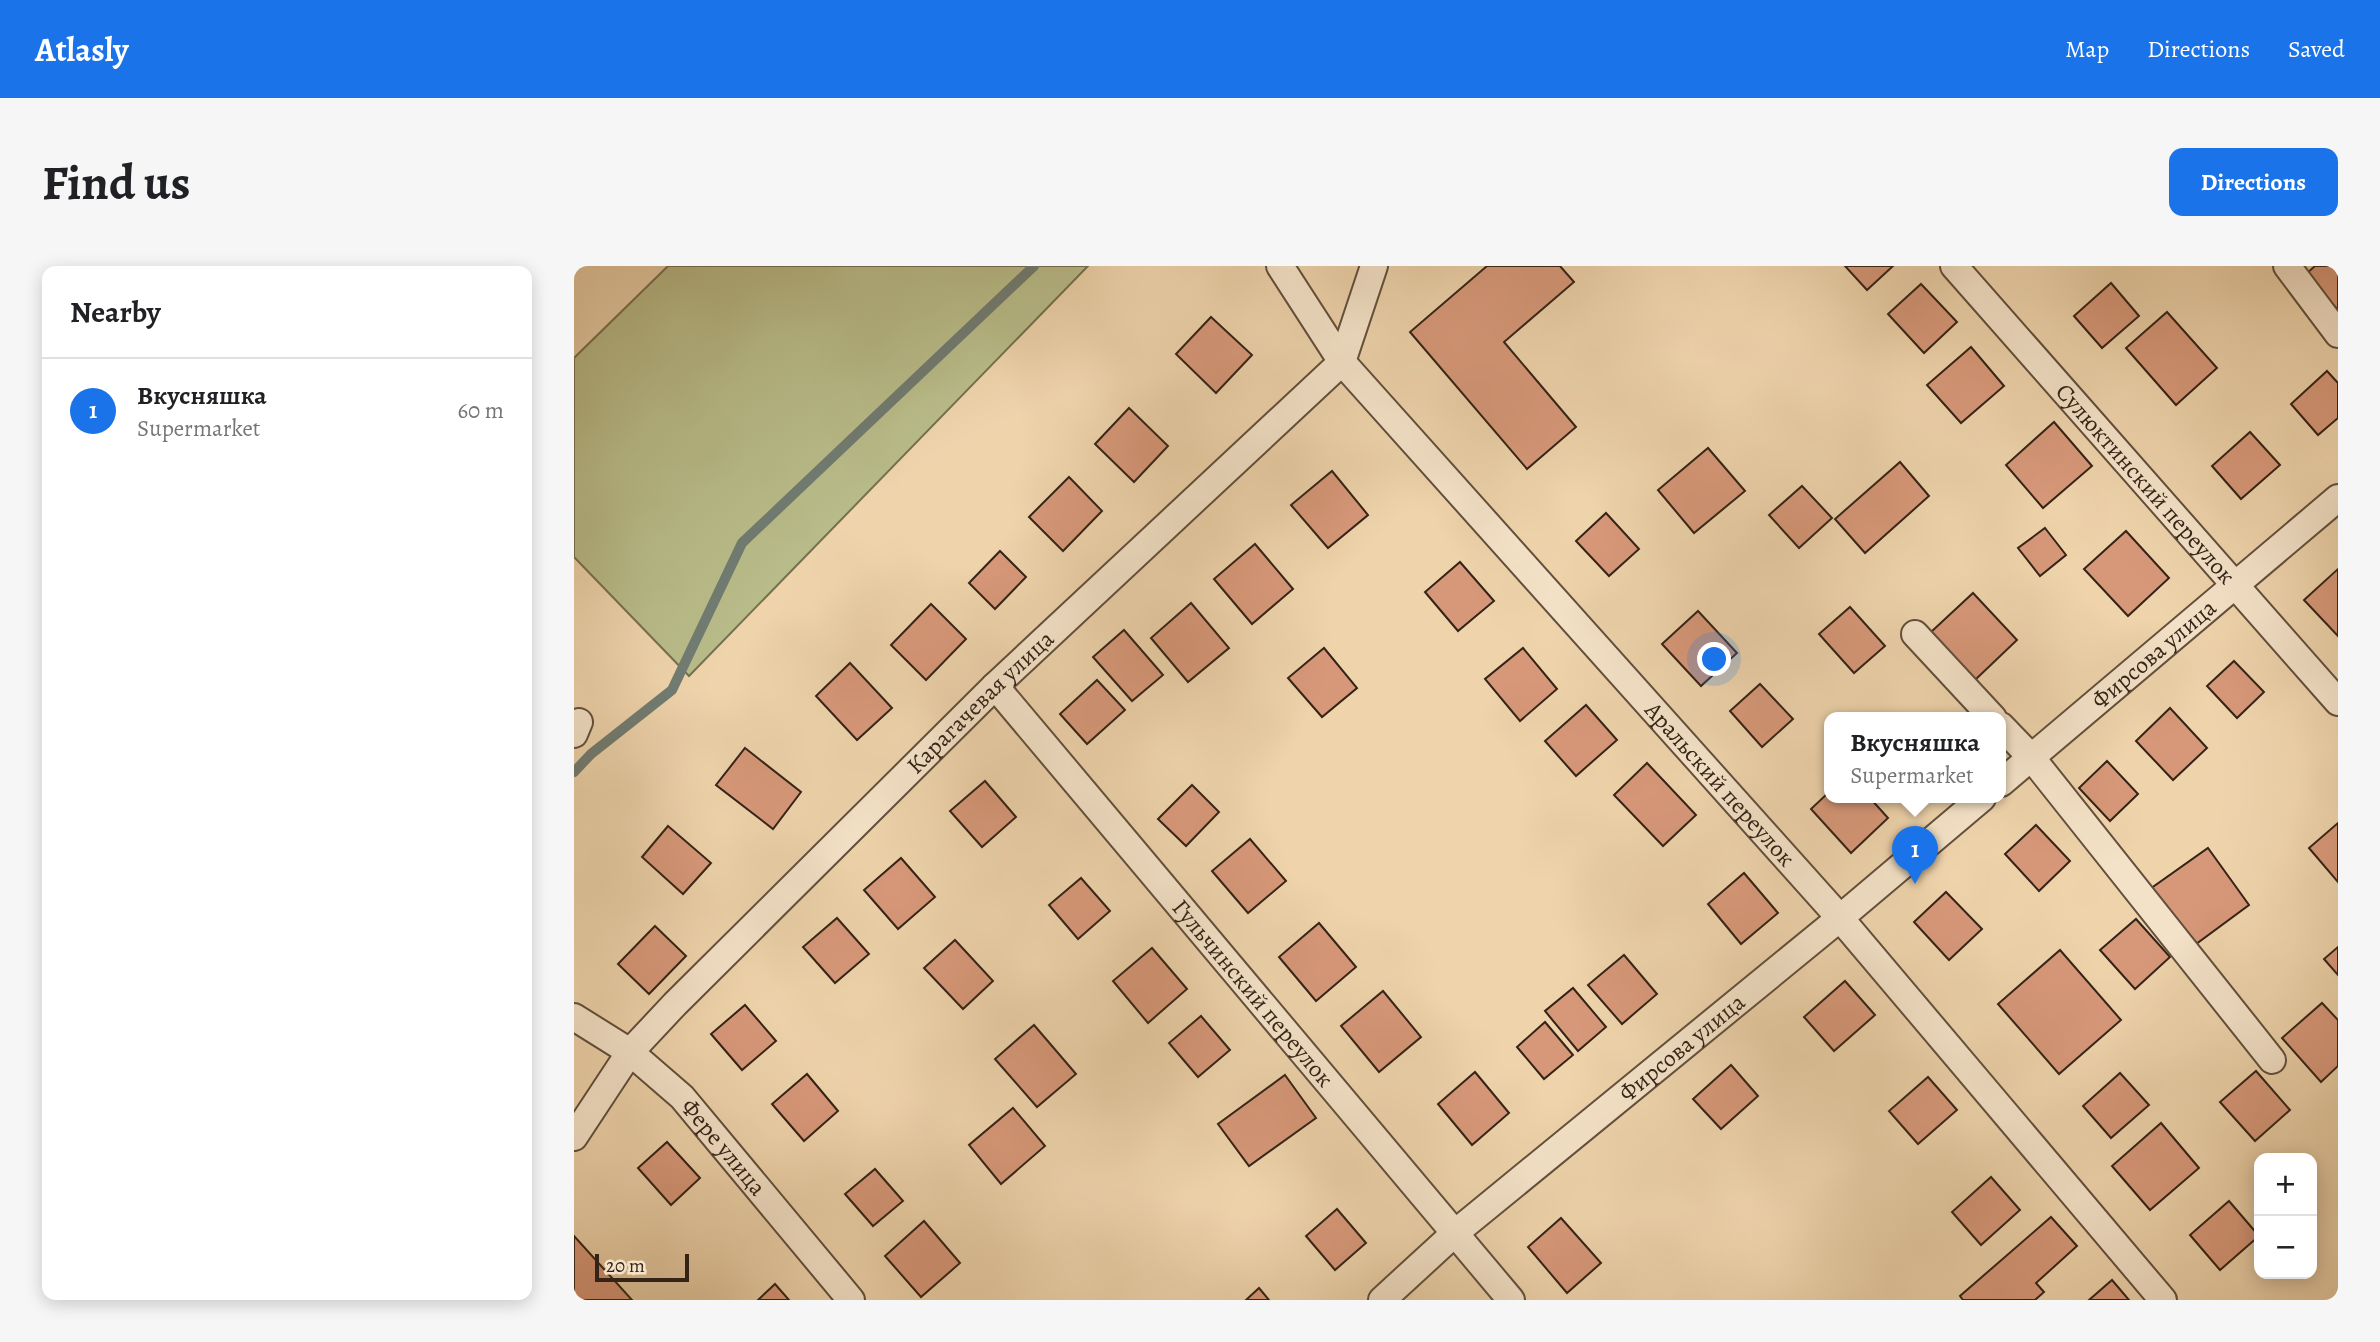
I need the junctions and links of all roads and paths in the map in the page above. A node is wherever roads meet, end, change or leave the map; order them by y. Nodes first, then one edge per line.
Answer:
1 (1280, 266) edge
2 (1374, 266) edge
3 (1954, 266) edge
4 (2287, 266) edge
5 (2338, 334) edge
6 (1342, 362) junction
7 (2338, 498) edge
8 (2235, 585) junction
9 (1914, 634) dead end
10 (995, 686) junction
11 (2338, 702) edge
12 (1987, 712) edge
13 (2006, 731) edge
14 (2031, 757) junction
15 (2006, 779) edge
16 (1977, 803) edge
17 (1840, 918) junction
18 (574, 1017) edge
19 (630, 1052) junction
20 (2272, 1060) dead end
21 (574, 1138) edge
22 (1455, 1233) junction
23 (851, 1300) edge
24 (1382, 1300) edge
25 (1511, 1300) edge
26 (2164, 1300) edge

1 - 6 street, Аральский переулок
2 - 6 street, Карагачевая улица
3 - 8 street, Сулюктинский переулок
4 - 5 street
6 - 10 street, Карагачевая улица
6 - 17 street, Аральский переулок
7 - 8 street, Фирсова улица
8 - 11 street, Сулюктинский переулок
8 - 14 street, Фирсова улица
9 - 12 street
10 - 19 street, Карагачевая улица
10 - 22 street, Гульчинский переулок
13 - 14 street
14 - 15 street, Фирсова улица
14 - 20 street
16 - 17 street, Фирсова улица
17 - 22 street, Фирсова улица
17 - 26 street, Аральский переулок
18 - 19 street, Фере улица
19 - 21 street, Карагачевая улица
19 - 23 street, Фере улица
22 - 24 street, Фирсова улица
22 - 25 street, Гульчинский переулок

